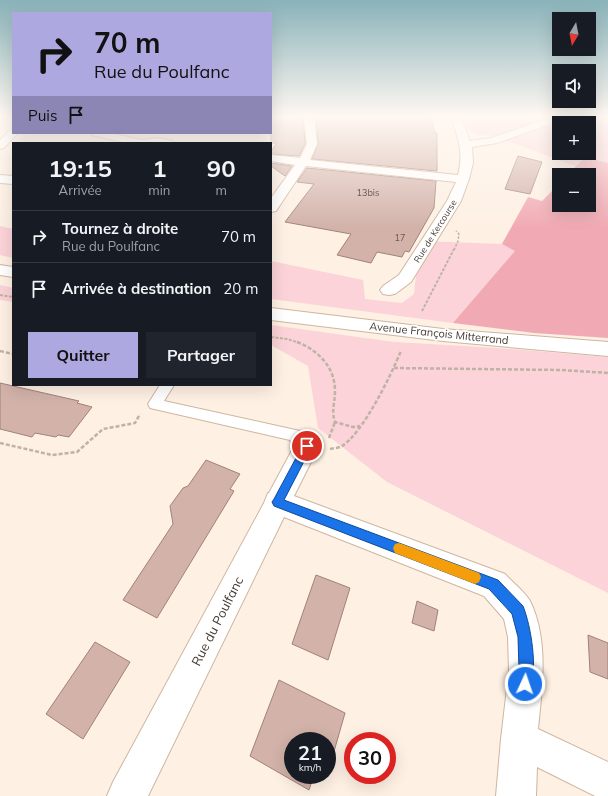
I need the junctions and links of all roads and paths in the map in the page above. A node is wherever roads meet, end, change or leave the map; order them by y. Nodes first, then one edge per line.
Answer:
1 (308, 154) edge
2 (467, 154) edge
3 (272, 158) edge
4 (302, 162) junction
5 (463, 178) junction
6 (0, 179) edge
7 (12, 180) edge
8 (272, 207) edge
9 (442, 221) junction
10 (0, 270) edge
11 (12, 272) edge
12 (390, 290) dead end
13 (0, 295) edge
14 (12, 297) edge
15 (422, 311) dead end
16 (272, 314) edge
17 (272, 337) edge
18 (608, 349) edge
19 (401, 351) dead end
20 (0, 352) edge
21 (12, 354) edge
22 (394, 368) junction
23 (608, 373) edge
24 (166, 386) edge
25 (155, 404) junction
26 (360, 426) junction
27 (0, 443) edge
28 (305, 450) junction
29 (278, 502) junction
30 (519, 739) junction
31 (608, 782) edge
32 (127, 796) edge
33 (516, 796) edge

1 - 4 street
2 - 5 street, Rue de Kercourse
3 - 4 street
4 - 5 street
4 - 8 street
5 - 9 street, Rue de Kercourse
6 - 7 street
9 - 12 street, Rue de Kercourse
9 - 15 path
10 - 11 street
13 - 14 path
16 - 18 street, Avenue François Mitterrand
17 - 26 path
19 - 22 path
20 - 21 path
22 - 23 path
22 - 26 path
24 - 25 lane
25 - 27 path
25 - 28 lane
26 - 28 path
28 - 29 street, Rue du Poulfanc
29 - 30 street
29 - 32 street, Rue du Poulfanc
30 - 31 street
30 - 33 street

